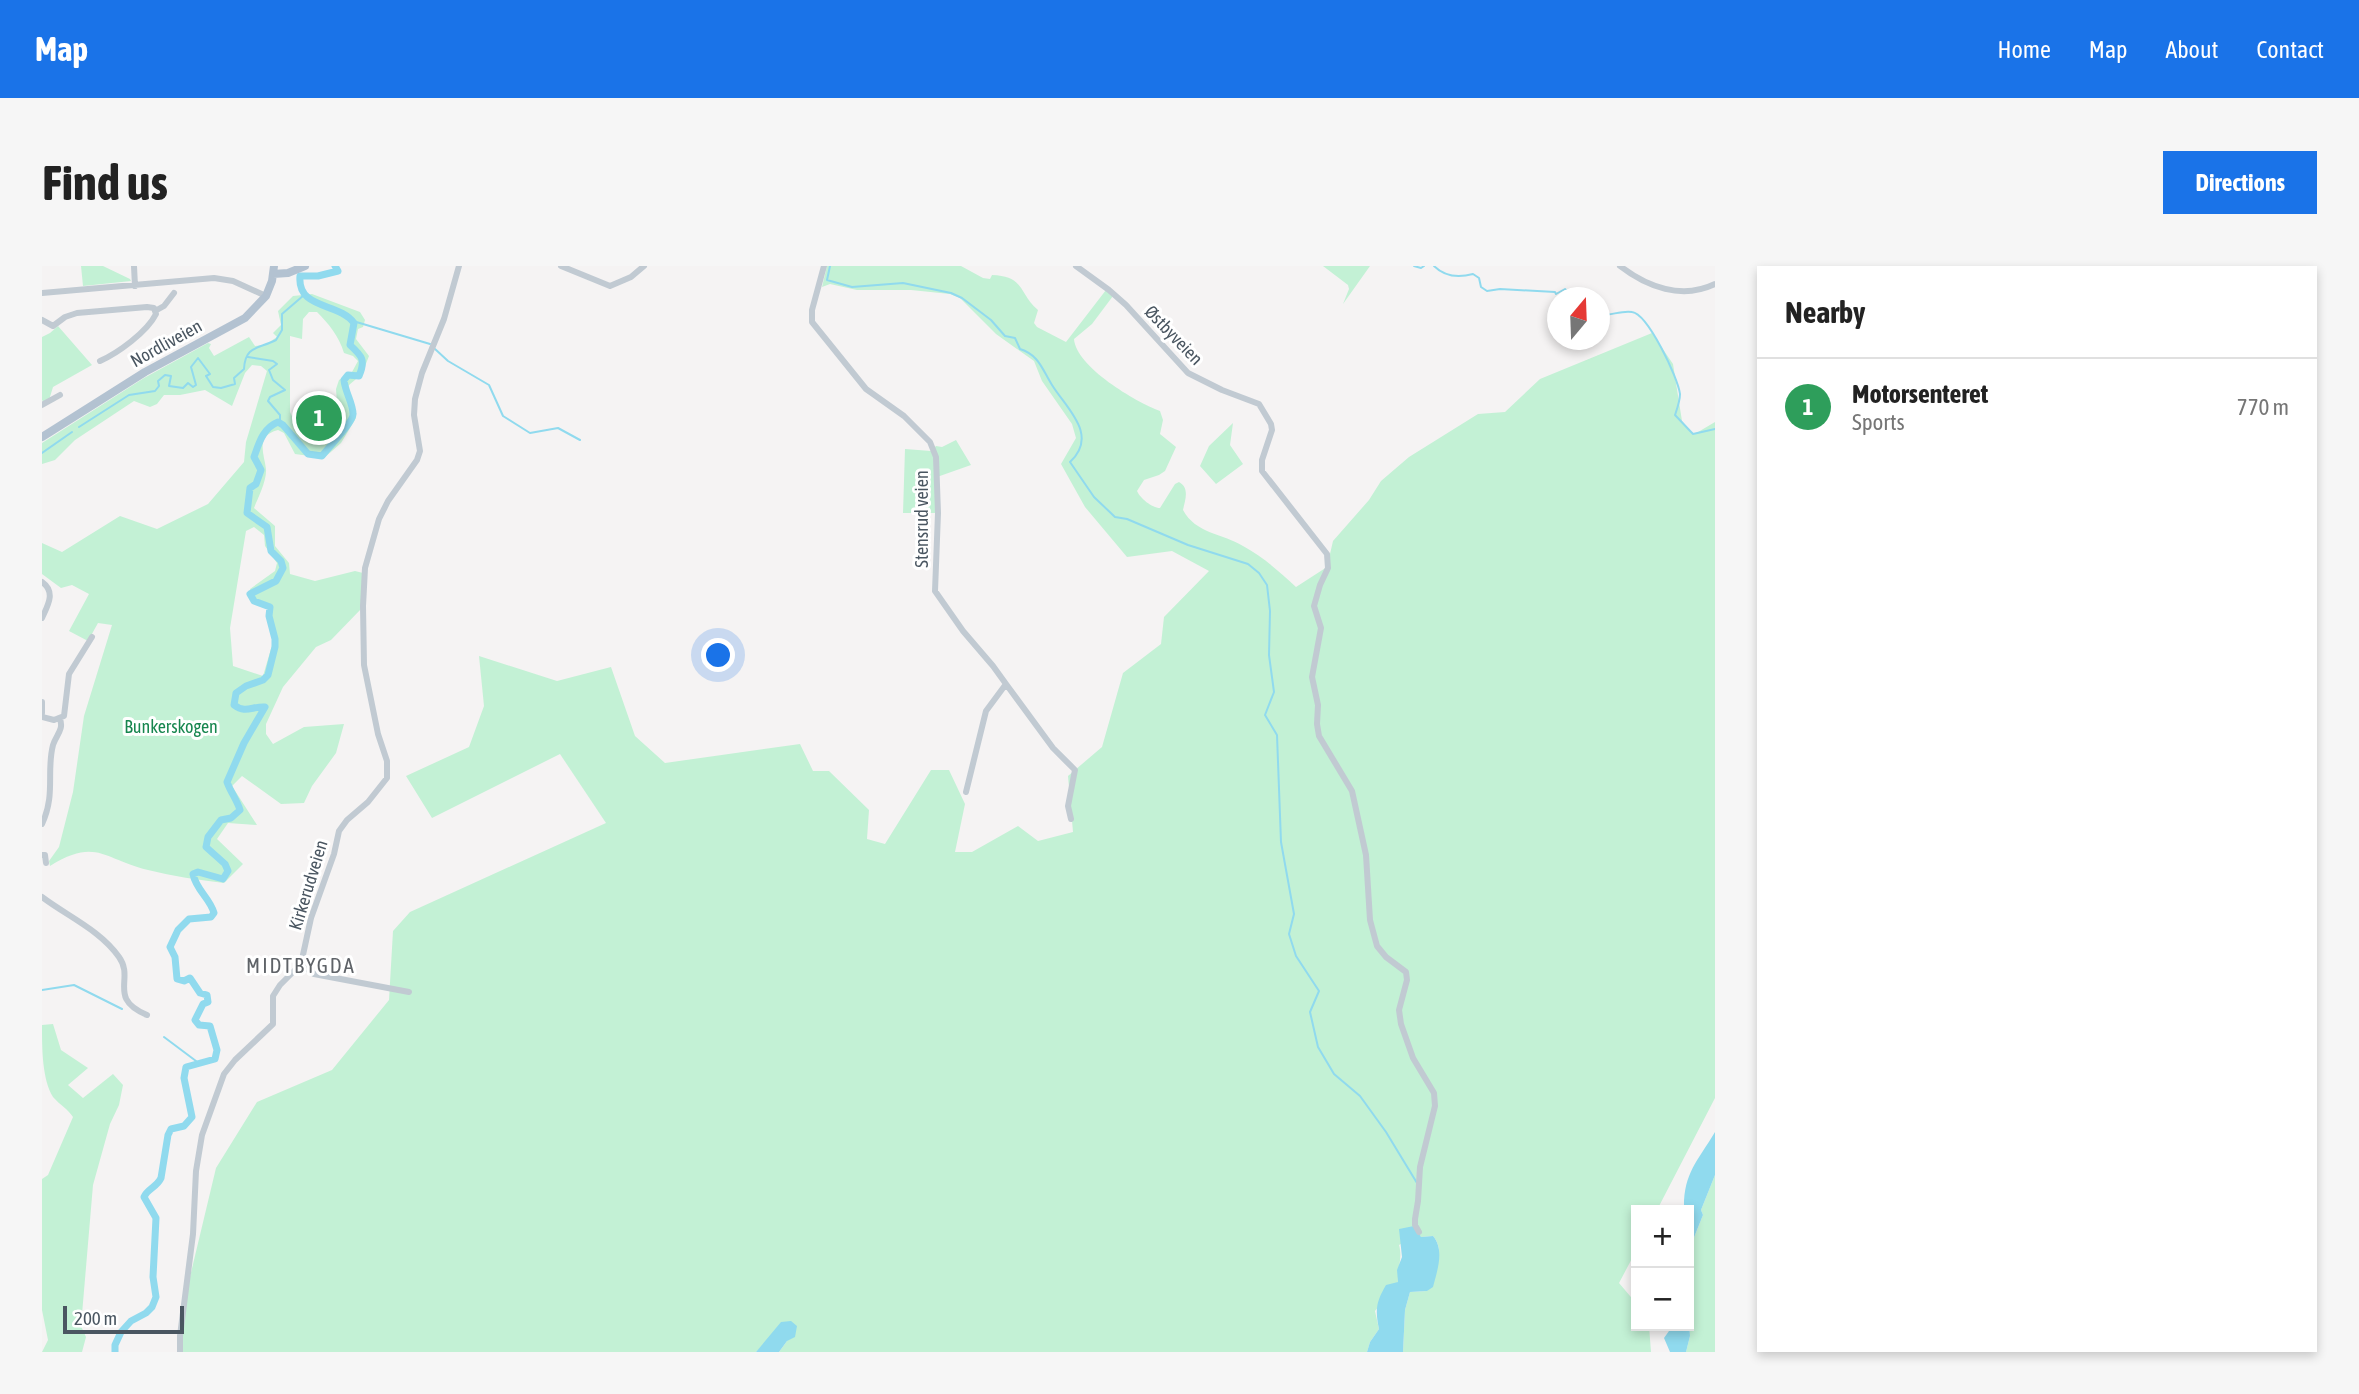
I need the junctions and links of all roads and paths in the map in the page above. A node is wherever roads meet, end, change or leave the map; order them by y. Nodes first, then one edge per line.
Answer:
1 (134, 266) edge
2 (305, 266) edge
3 (459, 266) edge
4 (561, 266) edge
5 (644, 266) edge
6 (824, 266) edge
7 (1076, 266) edge
8 (1620, 266) edge
9 (274, 269) edge
10 (1715, 284) edge
11 (135, 286) junction
12 (42, 293) edge
13 (174, 293) dead end
14 (264, 299) junction
15 (155, 311) junction
16 (42, 320) edge
17 (100, 361) dead end
18 (60, 395) dead end
19 (42, 405) edge
20 (45, 434) edge
21 (42, 582) edge
22 (42, 618) edge
23 (92, 638) dead end
24 (1006, 684) junction
25 (42, 702) edge
26 (42, 715) edge
27 (60, 719) junction
28 (966, 792) dead end
29 (42, 794) edge
30 (51, 795) junction
31 (1071, 819) dead end
32 (42, 824) edge
33 (42, 855) edge
34 (46, 863) dead end
35 (42, 897) edge
36 (301, 964) junction
37 (410, 992) dead end
38 (147, 1015) dead end
39 (1419, 1232) dead end
40 (180, 1352) edge

1 - 11 street
2 - 9 main road
3 - 36 street, Kirkerudveien
4 - 5 street
6 - 24 street, Stensrud veien
7 - 39 street, Østbyveien
8 - 10 street
9 - 14 main road
11 - 12 street
11 - 14 street
13 - 15 street
14 - 20 main road, Nordliveien
15 - 16 street
15 - 17 street
18 - 19 street
21 - 22 street
23 - 27 street
24 - 28 street
24 - 31 street
25 - 26 street
26 - 27 street
27 - 30 street
29 - 30 street
30 - 32 street
33 - 34 street
35 - 38 street
36 - 37 street
36 - 40 street

